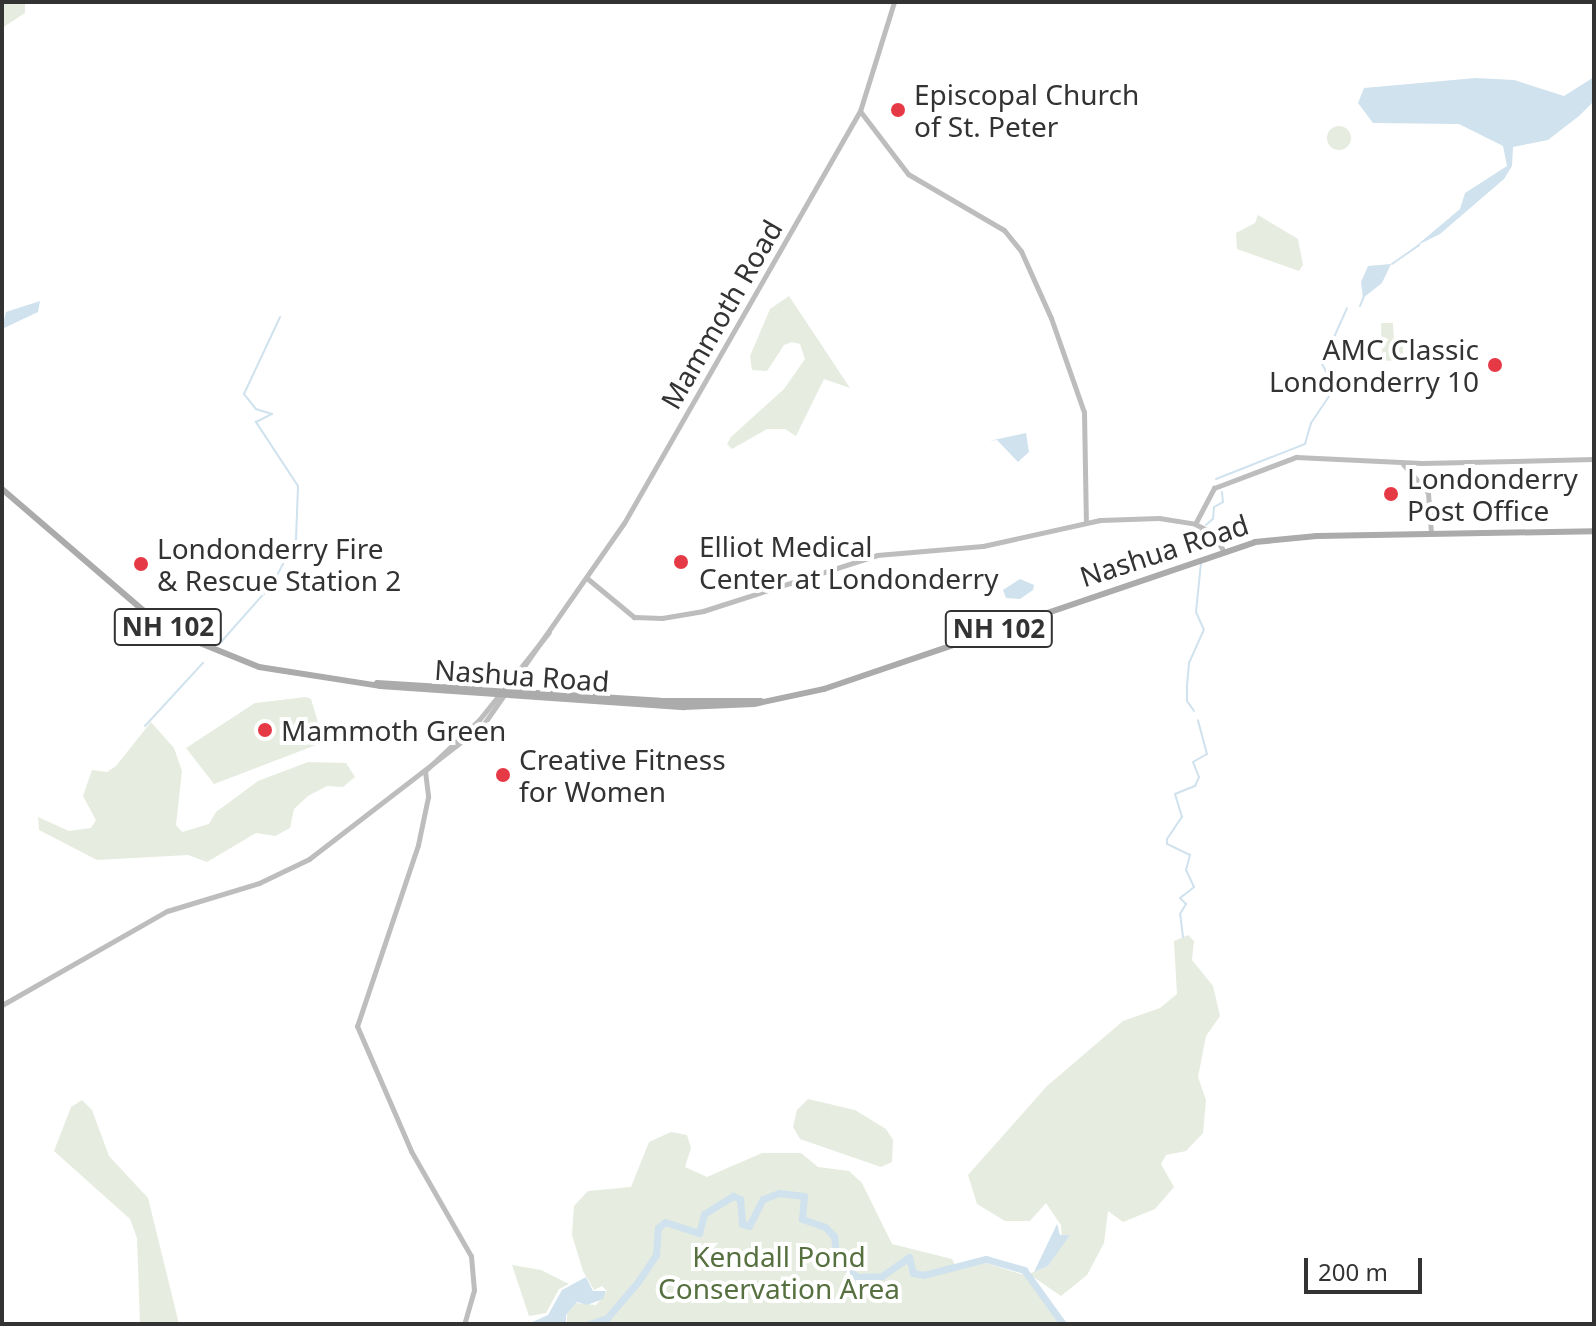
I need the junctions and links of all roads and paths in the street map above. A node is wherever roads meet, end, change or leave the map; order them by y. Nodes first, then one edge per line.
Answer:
1 (894, 2) edge
2 (860, 111) junction
3 (1594, 459) edge
4 (1402, 462) junction
5 (1422, 463) junction
6 (1416, 475) junction
7 (2, 489) edge
8 (1086, 522) junction
9 (1195, 524) junction
10 (1594, 531) edge
11 (1431, 533) junction
12 (1223, 550) junction
13 (587, 579) junction
14 (550, 631) junction
15 (374, 684) junction
16 (504, 688) junction
17 (512, 690) junction
18 (497, 697) junction
19 (506, 698) junction
20 (763, 701) junction
21 (425, 771) junction
22 (2, 1005) edge
23 (464, 1324) edge

1 - 2 street, Mammoth Road
2 - 8 street
2 - 13 street, Mammoth Road
3 - 5 street
4 - 5 street
4 - 6 street
4 - 9 street
5 - 6 street
6 - 11 street
7 - 15 main road, Nashua Road / NH 102
8 - 9 street
8 - 13 street
9 - 12 street
10 - 11 main road, Nashua Road / NH 102
11 - 12 main road, Nashua Road / NH 102
12 - 20 main road, Nashua Road / NH 102
13 - 14 street, Mammoth Road
14 - 16 street, Mammoth Road
14 - 17 street, Mammoth Road
15 - 16 main road, Nashua Road / NH 102
15 - 18 main road, Nashua Road / NH 102
16 - 17 main road, Nashua Road / NH 102
16 - 18 street, Mammoth Road
17 - 19 street, Mammoth Road
17 - 20 main road, Nashua Road / NH 102
18 - 19 main road, Nashua Road / NH 102
18 - 21 street, Mammoth Road
19 - 20 main road, Nashua Road / NH 102
19 - 21 street, Mammoth Road
21 - 22 street, Mammoth Road
21 - 23 street

